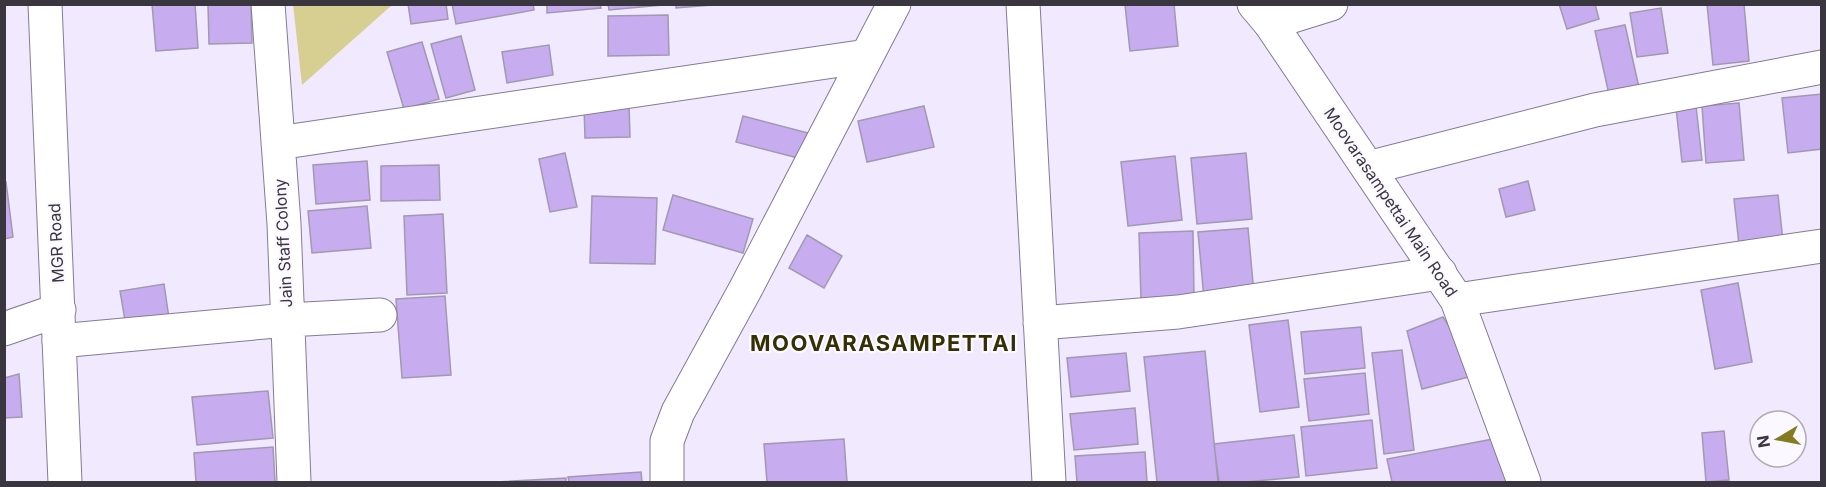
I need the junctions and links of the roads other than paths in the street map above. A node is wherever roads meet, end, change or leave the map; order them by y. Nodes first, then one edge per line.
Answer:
1 (45, 4) edge
2 (268, 4) edge
3 (894, 4) edge
4 (1023, 4) edge
5 (1331, 4) edge
6 (1262, 14) edge
7 (867, 56) junction
8 (1821, 67) edge
9 (278, 143) junction
10 (1368, 168) junction
11 (1821, 246) edge
12 (1448, 287) junction
13 (380, 315) dead end
14 (287, 320) junction
15 (1040, 323) junction
16 (59, 326) junction
17 (4, 329) edge
18 (65, 483) edge
19 (294, 483) edge
20 (667, 483) edge
21 (1049, 483) edge
22 (1524, 483) edge

1 - 16 street, MGR Road
2 - 9 street, Jain Staff Colony
3 - 7 street
4 - 15 street
5 - 6 street
6 - 10 street, Moovarasampettai Main Road
7 - 9 street
7 - 20 street
8 - 10 street
9 - 14 street, Jain Staff Colony
10 - 12 street, Moovarasampettai Main Road
11 - 12 street
12 - 15 street
12 - 22 street, Moovarasampettai Main Road
13 - 14 street
14 - 16 street
14 - 19 street, Jain Staff Colony
15 - 21 street
16 - 17 street
16 - 18 street, MGR Road

